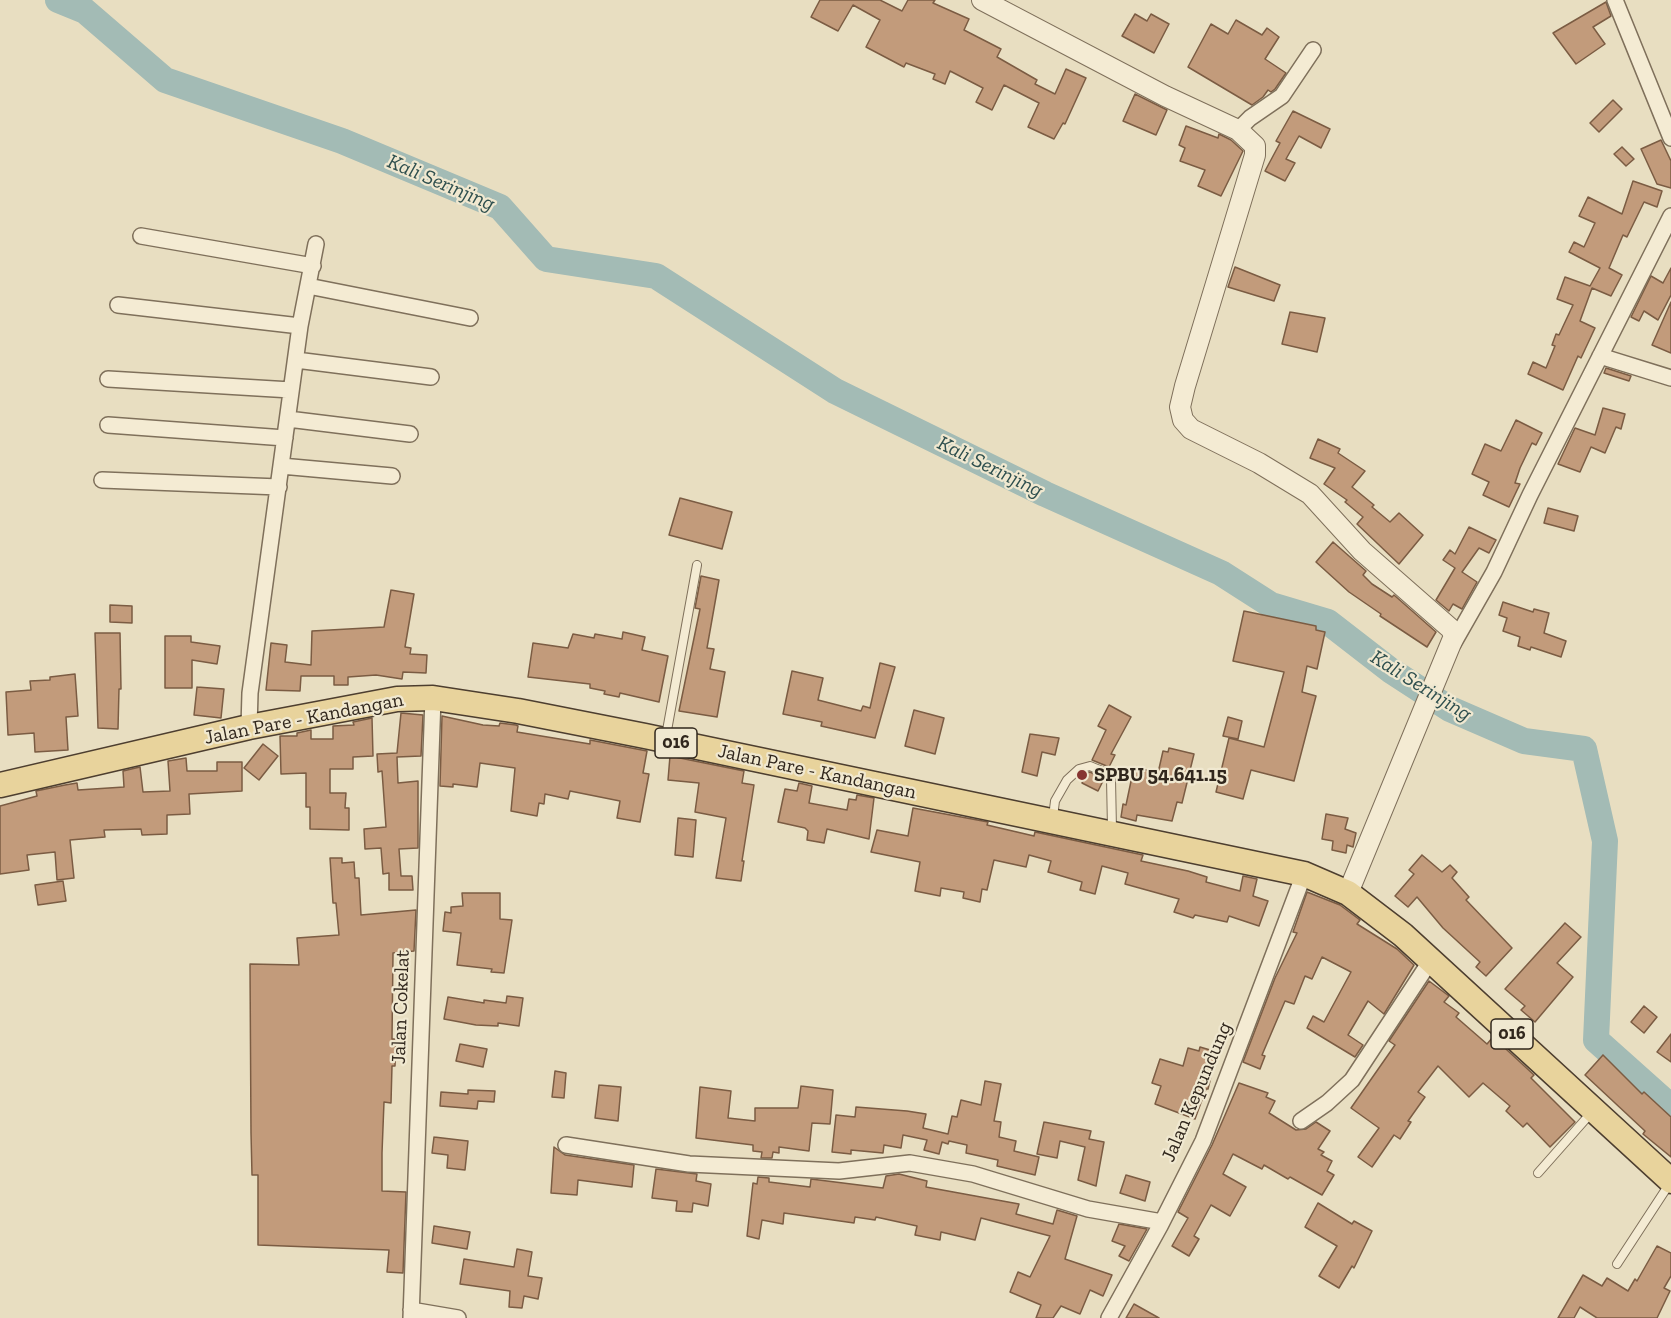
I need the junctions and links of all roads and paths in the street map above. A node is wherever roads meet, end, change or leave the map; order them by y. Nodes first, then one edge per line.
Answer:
1 (982, 0) edge
2 (1615, 0) edge
3 (1313, 50) dead end
4 (1238, 130) junction
5 (1671, 138) edge
6 (1671, 216) edge
7 (141, 236) dead end
8 (316, 244) dead end
9 (313, 266) junction
10 (308, 286) junction
11 (118, 305) dead end
12 (470, 318) dead end
13 (300, 326) junction
14 (1600, 356) junction
15 (296, 360) junction
16 (431, 377) dead end
17 (1671, 378) edge
18 (108, 379) dead end
19 (291, 390) junction
20 (288, 419) junction
21 (108, 425) dead end
22 (410, 434) dead end
23 (285, 438) junction
24 (281, 465) junction
25 (392, 476) dead end
26 (102, 480) dead end
27 (279, 487) junction
28 (697, 565) dead end
29 (1453, 644) junction
30 (433, 698) junction
31 (249, 727) junction
32 (665, 740) junction
33 (0, 784) edge
34 (1053, 821) junction
35 (1112, 834) junction
36 (1304, 874) junction
37 (1348, 893) junction
38 (1431, 960) junction
39 (1594, 1110) junction
40 (1300, 1121) dead end
41 (566, 1145) dead end
42 (1538, 1173) dead end
43 (1671, 1181) edge
44 (1162, 1222) junction
45 (1617, 1264) dead end
46 (411, 1314) edge
47 (458, 1318) edge
48 (1109, 1318) edge

1 - 4 street
2 - 5 street
3 - 4 street
4 - 29 street
6 - 14 street
7 - 9 street
8 - 9 street
9 - 10 street
10 - 12 street
10 - 13 street
11 - 13 street
13 - 15 street
14 - 17 street
14 - 29 street
15 - 16 street
15 - 19 street
18 - 19 street
19 - 20 street
20 - 22 street
20 - 23 street
21 - 23 street
23 - 24 street
24 - 25 street
24 - 27 street
26 - 27 street
27 - 31 street
28 - 32 lane
29 - 37 street
30 - 31 main road, Jalan Pare - Kandangan / 016
30 - 32 main road, Jalan Pare - Kandangan / 016
30 - 46 street, Jalan Cokelat
31 - 33 main road, Jalan Pare - Kandangan / 016
32 - 34 main road, Jalan Pare - Kandangan / 016
34 - 35 main road, Jalan Pare - Kandangan / 016
34 - 35 lane
35 - 36 main road, Jalan Pare - Kandangan / 016
36 - 37 main road, Jalan Pare - Kandangan / 016
36 - 44 street, Jalan Kepundung
37 - 38 main road, 016
38 - 39 main road, 016
38 - 40 street
39 - 42 lane
39 - 43 main road, 016
41 - 44 street
43 - 45 lane
44 - 48 street, Jalan Kepundung
46 - 47 street

